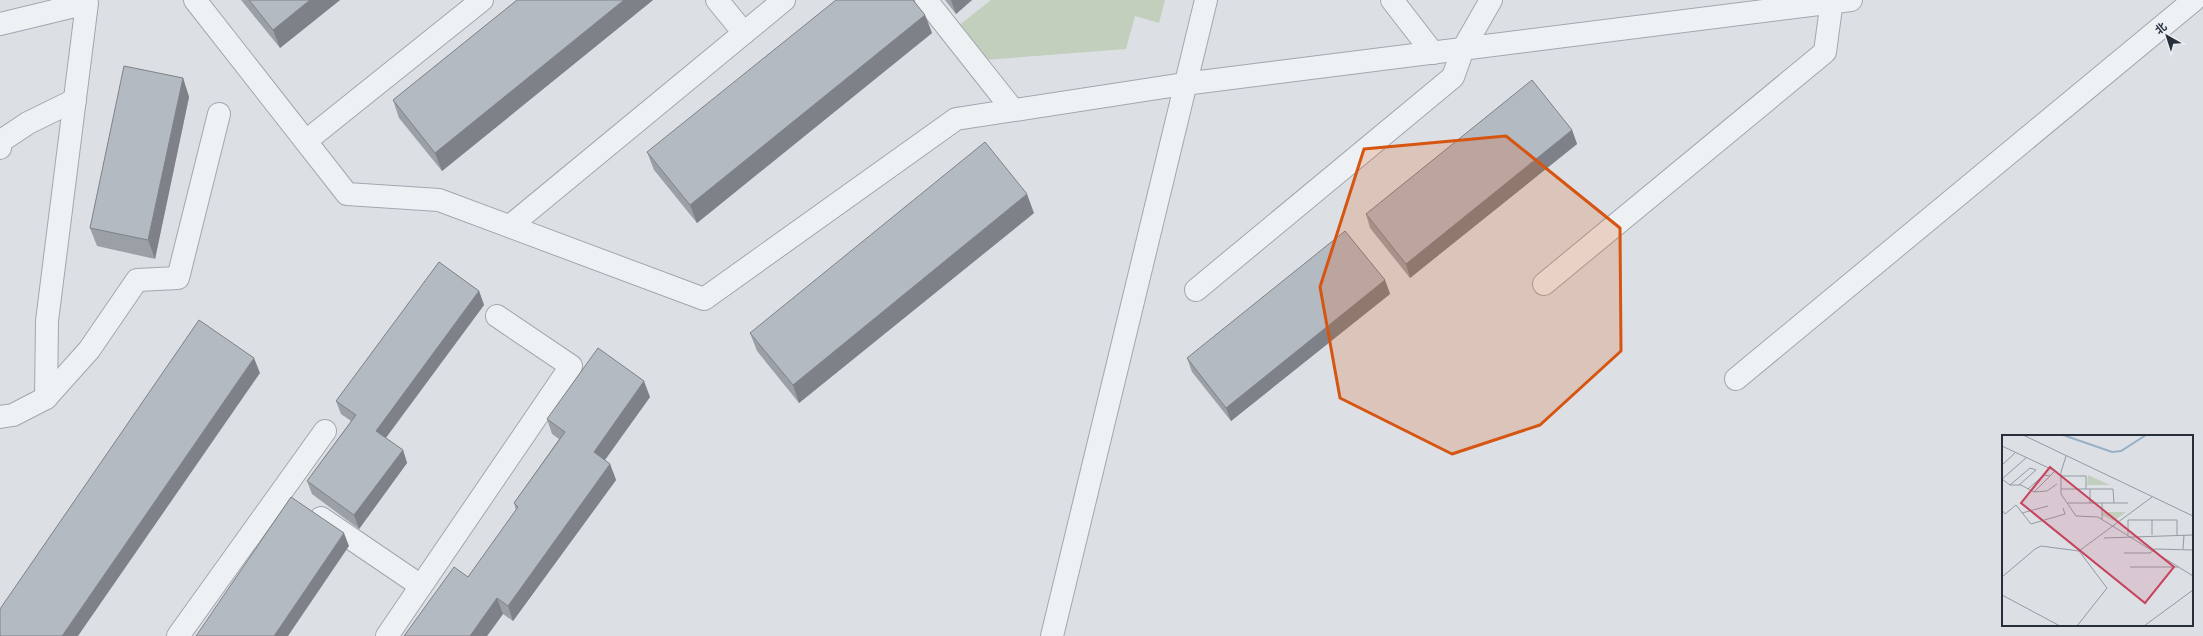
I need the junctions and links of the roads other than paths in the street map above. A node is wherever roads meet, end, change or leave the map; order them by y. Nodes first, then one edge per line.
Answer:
1 (195, 0) edge
2 (482, 0) edge
3 (717, 0) edge
4 (784, 0) edge
5 (926, 0) edge
6 (1206, 0) edge
7 (1392, 0) edge
8 (1491, 0) edge
9 (2194, 0) edge
10 (1838, 1) edge
11 (0, 24) edge
12 (744, 33) junction
13 (1462, 49) junction
14 (1433, 53) junction
15 (1184, 84) junction
16 (75, 100) junction
17 (1013, 110) junction
18 (220, 114) dead end
19 (306, 141) junction
20 (0, 148) edge
21 (510, 226) junction
22 (1544, 284) dead end
23 (1196, 290) dead end
24 (497, 316) dead end
25 (1736, 379) dead end
26 (46, 398) junction
27 (0, 417) edge
28 (325, 431) dead end
29 (282, 491) junction
30 (421, 586) junction
31 (178, 636) edge
32 (387, 636) edge
33 (1052, 636) edge

1 - 19 street
2 - 19 street
3 - 12 street
4 - 12 street
5 - 17 street
6 - 15 street
7 - 14 street
8 - 13 street
9 - 25 street
10 - 13 street
10 - 22 street
11 - 16 street
12 - 21 street
13 - 14 street
13 - 23 street
14 - 15 street
15 - 17 street
15 - 33 street
16 - 20 street
16 - 26 street
17 - 21 street
18 - 26 street
19 - 21 street
24 - 30 street
26 - 27 street
28 - 29 street
29 - 30 street
29 - 31 street
30 - 32 street

